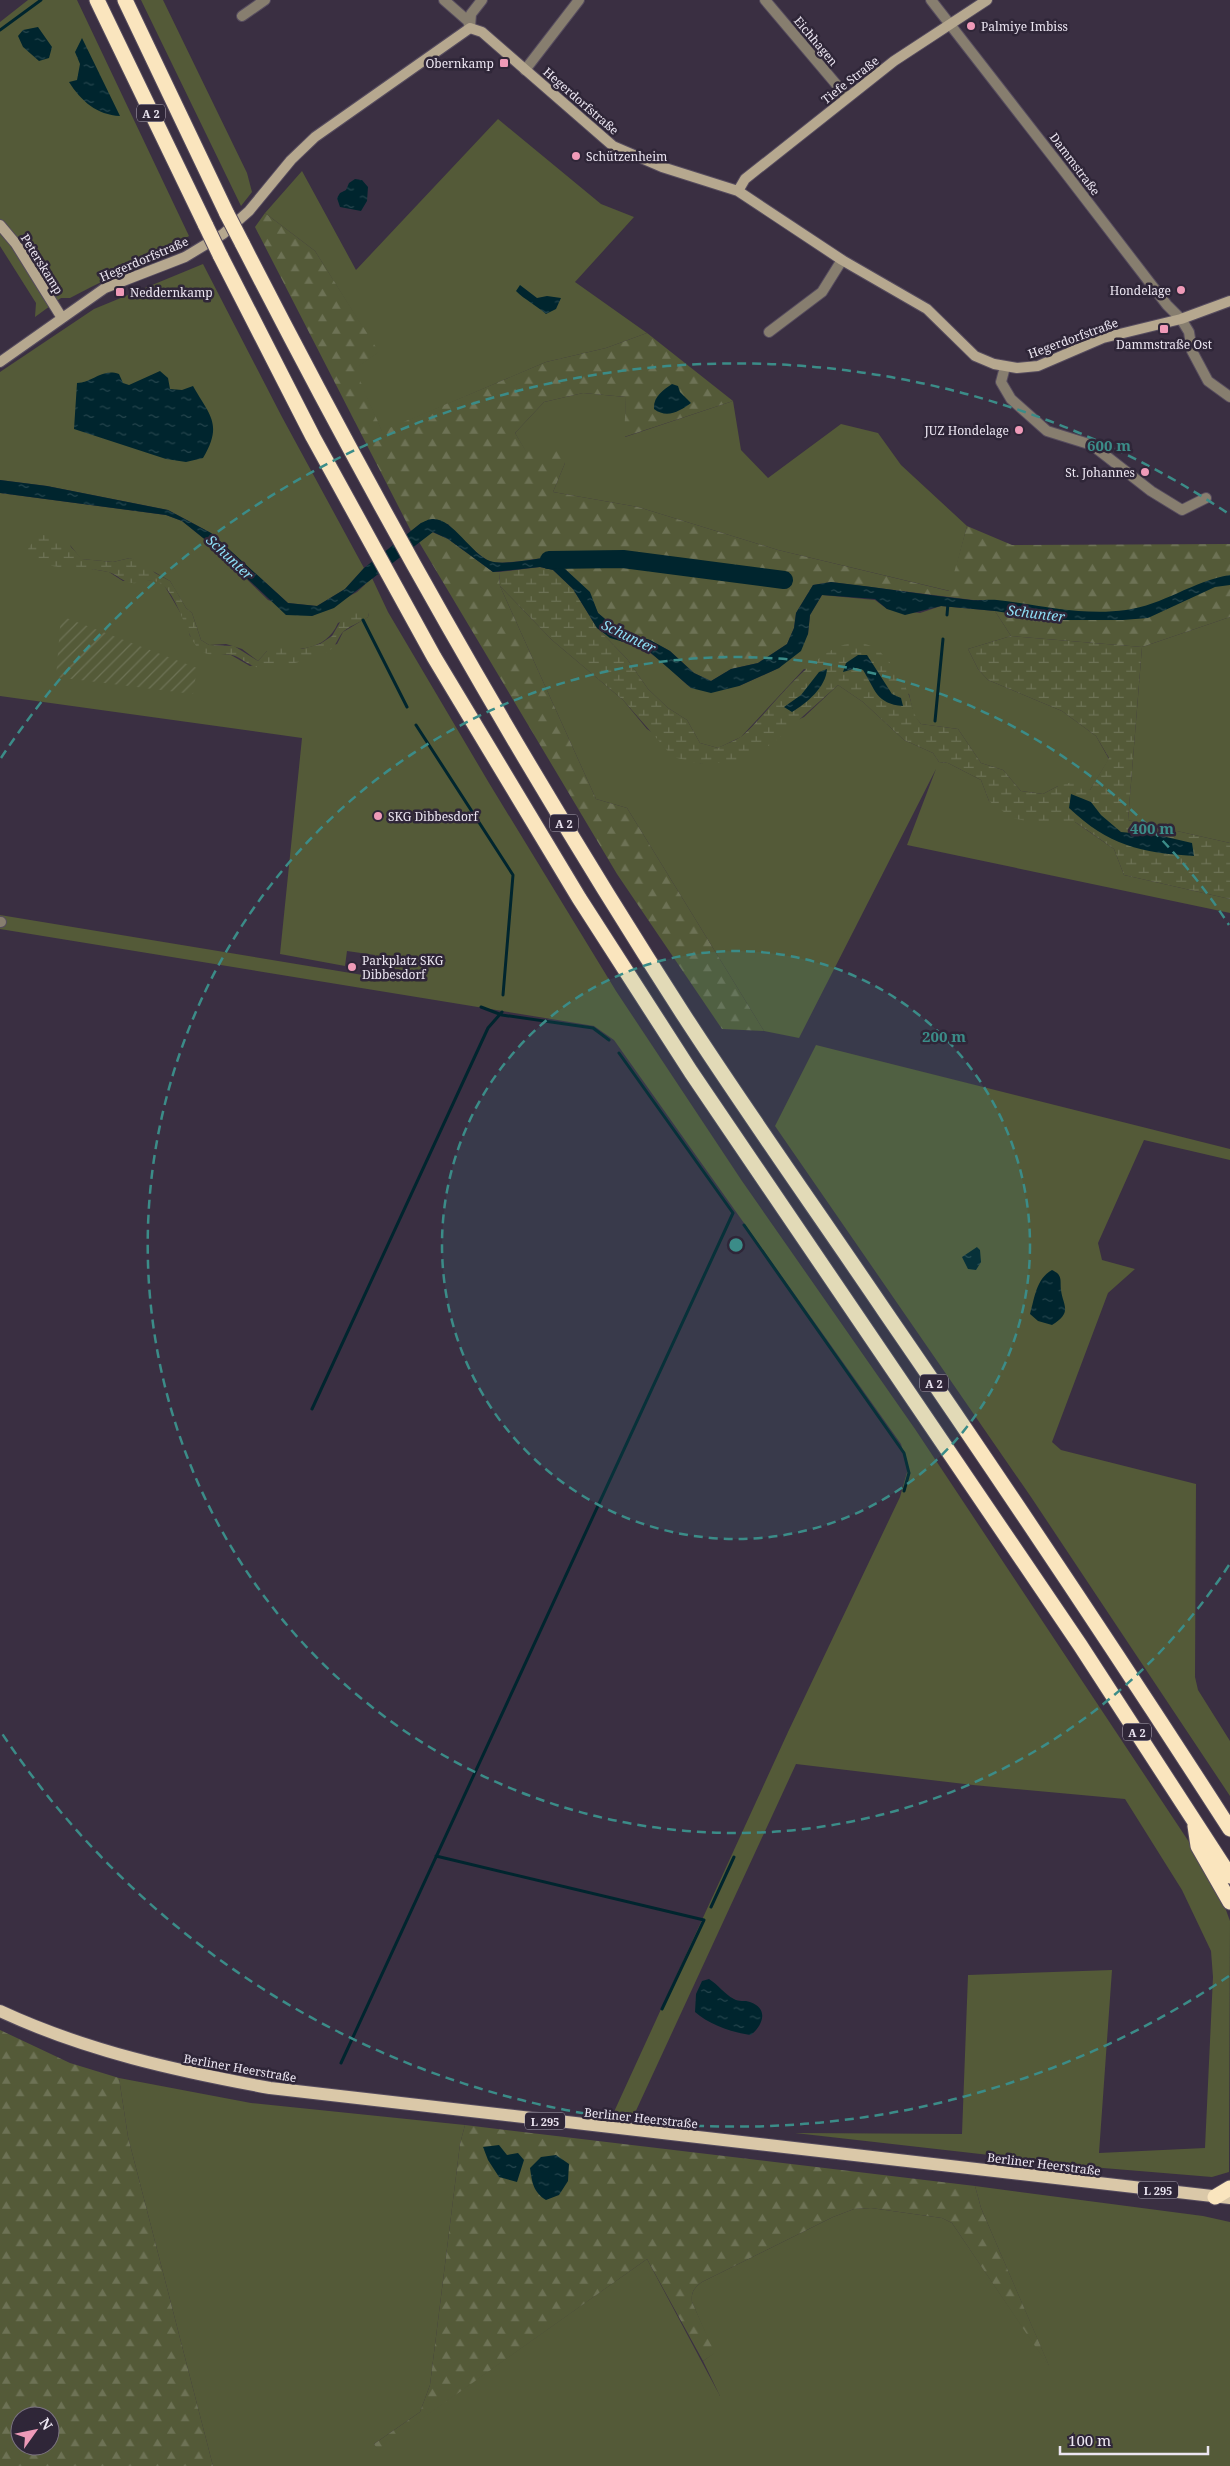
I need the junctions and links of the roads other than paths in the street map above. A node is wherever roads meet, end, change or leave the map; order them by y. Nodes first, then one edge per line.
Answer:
1 (96, 0) edge
2 (124, 0) edge
3 (265, 0) edge
4 (444, 0) edge
5 (482, 0) edge
6 (579, 0) edge
7 (765, 0) edge
8 (931, 0) edge
9 (987, 0) edge
10 (242, 16) dead end
11 (949, 24) junction
12 (470, 28) junction
13 (525, 70) junction
14 (847, 97) junction
15 (738, 190) junction
16 (0, 225) edge
17 (842, 260) junction
18 (1230, 301) edge
19 (62, 318) junction
20 (1181, 319) junction
21 (769, 332) dead end
22 (0, 362) edge
23 (1005, 367) junction
24 (1230, 398) edge
25 (1206, 498) dead end
26 (1194, 1820) junction
27 (1230, 1829) edge
28 (1230, 1876) edge
29 (1230, 1902) edge
30 (0, 2011) edge
31 (1230, 2188) edge
32 (1223, 2197) edge

1 - 26 highway, A 2, bridge
2 - 27 highway, A 2, bridge
3 - 10 street
4 - 12 street
5 - 12 street
6 - 13 street
7 - 14 street, Eichhagen
8 - 11 street, Dammstraße
9 - 11 street, Tiefe Straße
11 - 14 street, Tiefe Straße
11 - 20 street, Dammstraße
12 - 13 street, Hegerdorfstraße
12 - 19 street, Hegerdorfstraße
13 - 15 street, Hegerdorfstraße
14 - 15 street, Tiefe Straße
15 - 17 street, Hegerdorfstraße
16 - 19 street, Peterskamp
17 - 21 street
17 - 23 street, Hegerdorfstraße
18 - 20 street, Hegerdorfstraße
19 - 22 street, Hegerdorfstraße
20 - 23 street, Hegerdorfstraße
20 - 24 street
23 - 25 street
26 - 28 highway, A 2
26 - 29 highway
30 - 32 main road, Berliner Heerstraße / L 295
31 - 32 highway

